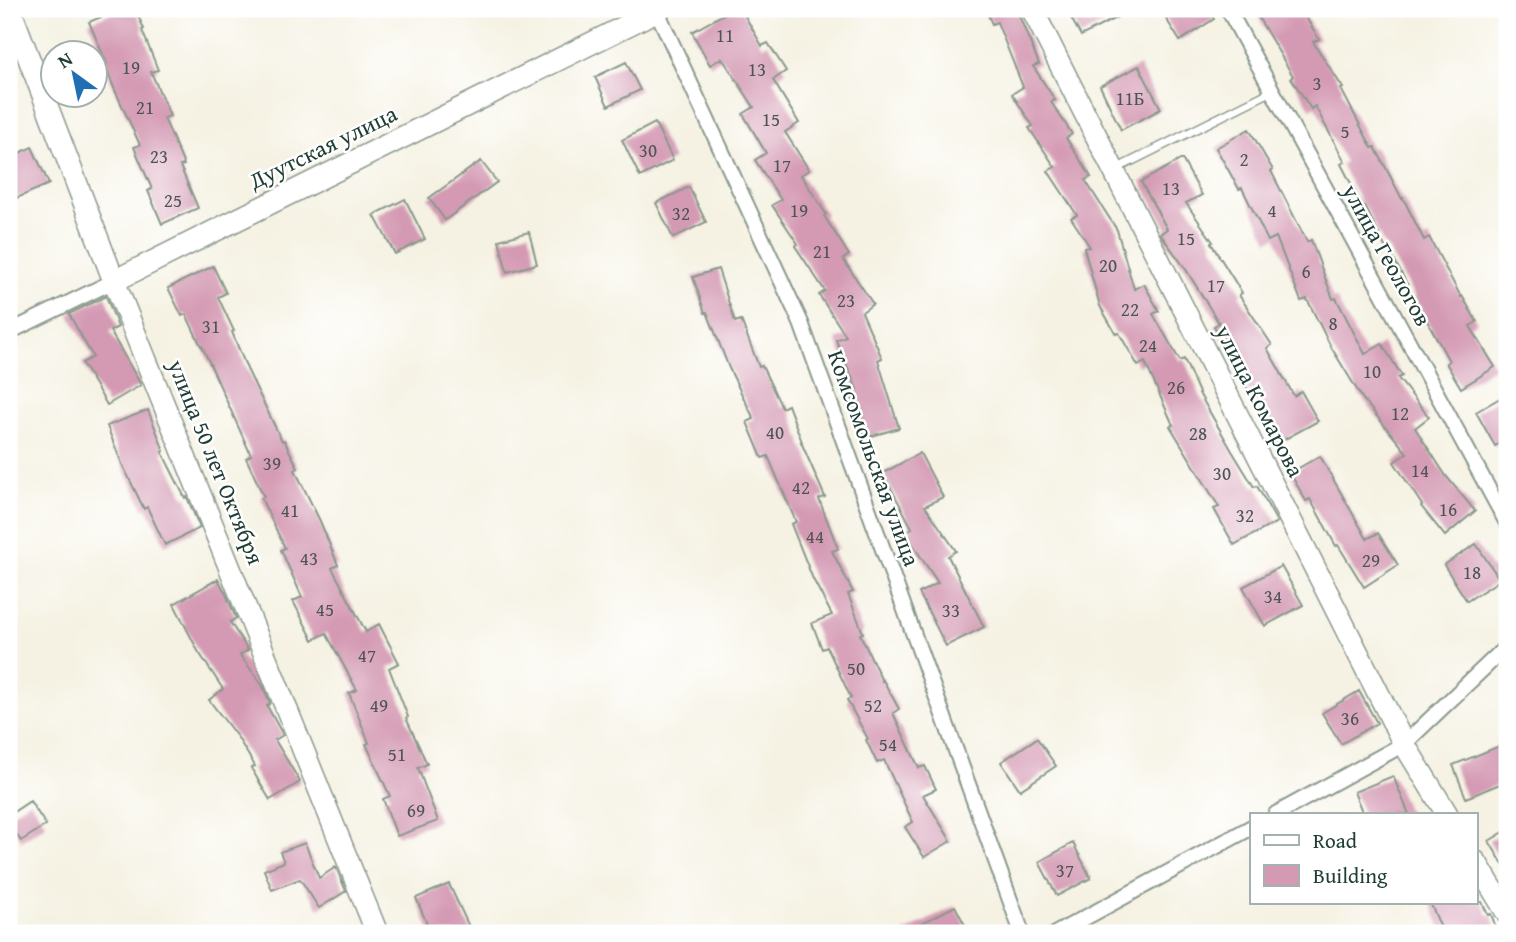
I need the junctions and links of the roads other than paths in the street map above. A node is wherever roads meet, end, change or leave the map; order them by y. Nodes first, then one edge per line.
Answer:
1 (10, 9) edge
2 (658, 9) edge
3 (1032, 9) edge
4 (1228, 9) edge
5 (1272, 92) junction
6 (1114, 171) junction
7 (114, 281) junction
8 (9, 332) edge
9 (1507, 523) edge
10 (1507, 646) edge
11 (1404, 744) junction
12 (1278, 813) edge
13 (1446, 813) edge
14 (1250, 828) edge
15 (1478, 865) edge
16 (1507, 913) edge
17 (9, 928) edge
18 (11, 933) edge
19 (377, 933) edge
20 (1022, 933) edge
21 (1057, 933) edge

1 - 7 street, улица 50 лет Октября
2 - 7 street, Дуутская улица
2 - 20 street, Комсомольская улица
3 - 6 street, улица Комарова
4 - 5 street, улица Геологов
5 - 6 lane
5 - 9 street, улица Геологов
6 - 11 street, улица Комарова
7 - 8 street, Дуутская улица
7 - 19 street, улица 50 лет Октября
10 - 11 street
11 - 12 street
11 - 13 street, улица Комарова
14 - 21 street
15 - 16 street
17 - 18 street

